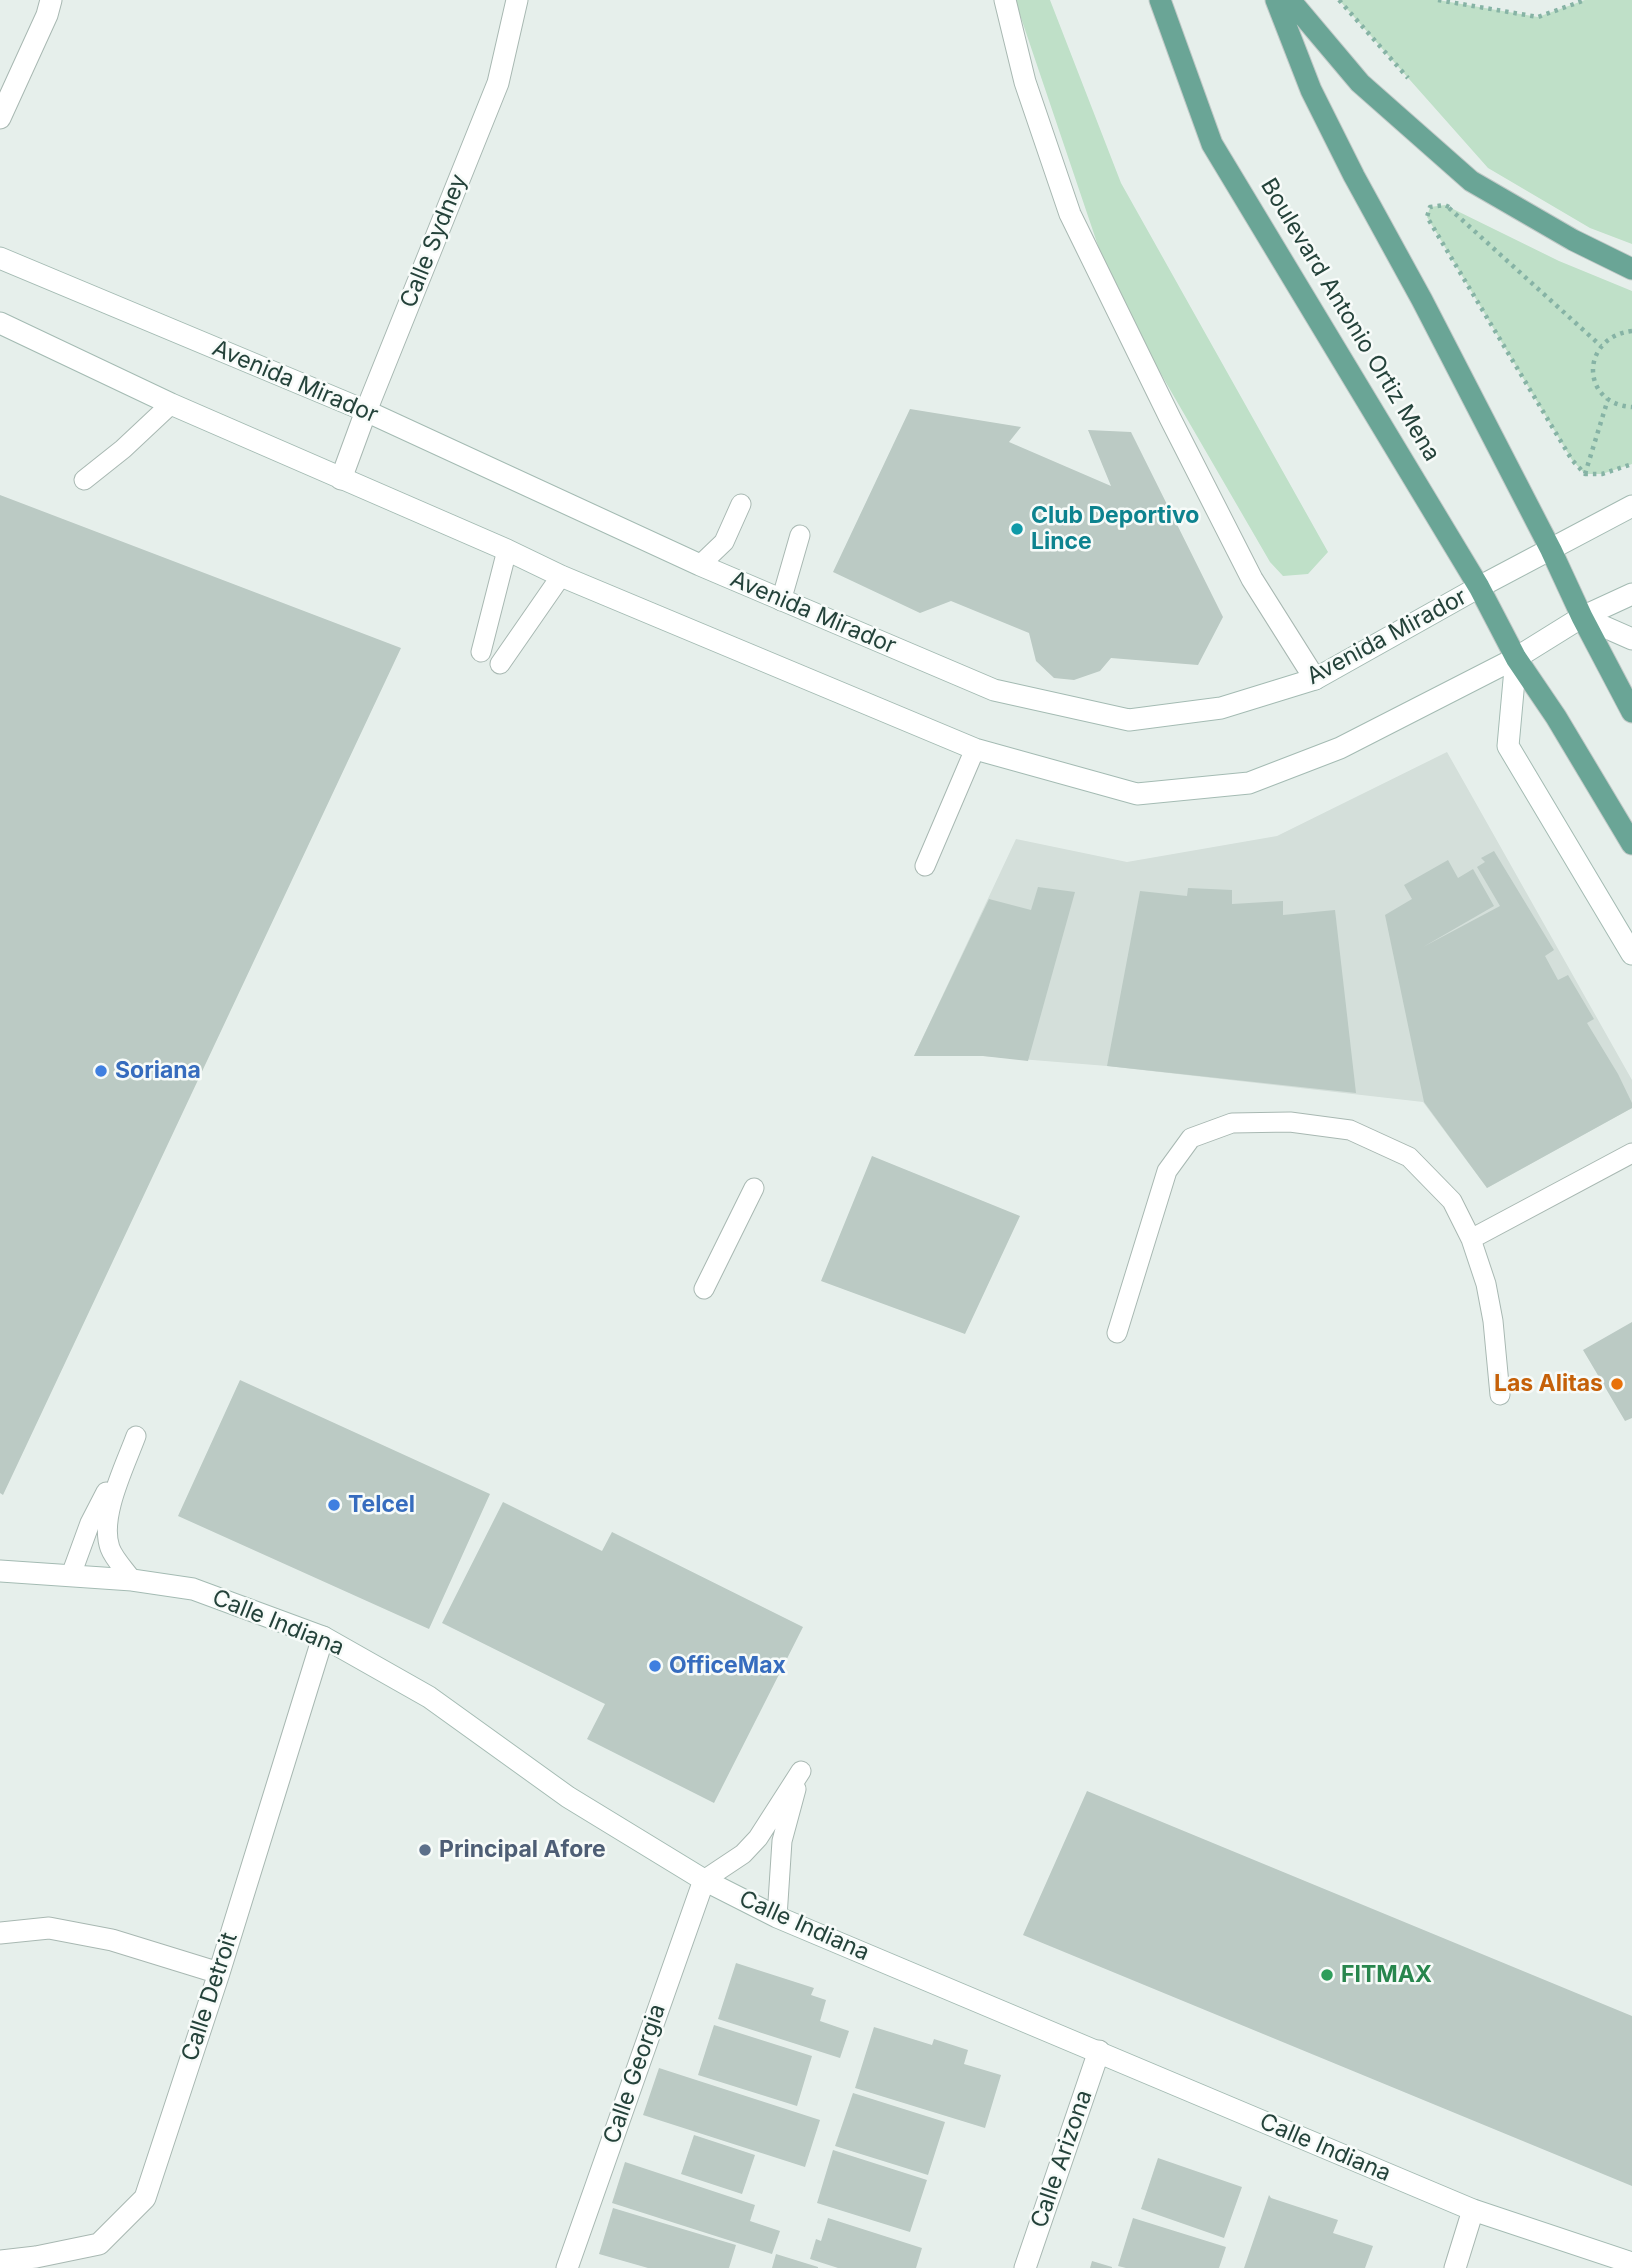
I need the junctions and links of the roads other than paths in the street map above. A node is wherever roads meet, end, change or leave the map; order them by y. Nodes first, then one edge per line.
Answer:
1 (51, 0) edge
2 (517, 0) edge
3 (1005, 0) edge
4 (1160, 0) edge
5 (1276, 0) edge
6 (1290, 0) edge
7 (0, 118) edge
8 (0, 258) edge
9 (1632, 270) edge
10 (0, 323) edge
11 (171, 404) junction
12 (366, 411) junction
13 (341, 479) junction
14 (84, 480) dead end
15 (741, 504) dead end
16 (1632, 506) edge
17 (800, 535) dead end
18 (507, 550) junction
19 (1551, 550) junction
20 (700, 565) junction
21 (561, 576) junction
22 (1479, 587) junction
23 (1632, 594) edge
24 (781, 601) junction
25 (1582, 618) junction
26 (1632, 639) edge
27 (481, 652) dead end
28 (1516, 658) junction
29 (499, 664) dead end
30 (1315, 679) junction
31 (1632, 712) edge
32 (975, 749) junction
33 (1632, 844) edge
34 (925, 866) dead end
35 (1632, 954) edge
36 (1632, 1153) edge
37 (754, 1188) dead end
38 (1471, 1239) junction
39 (704, 1289) dead end
40 (1117, 1333) dead end
41 (1500, 1395) dead end
42 (0, 1571) edge
43 (71, 1574) junction
44 (132, 1580) junction
45 (323, 1637) junction
46 (704, 1880) junction
47 (777, 1917) junction
48 (0, 1933) edge
49 (219, 1973) junction
50 (1098, 2051) junction
51 (1473, 2210) junction
52 (0, 2261) edge
53 (1632, 2263) edge
54 (567, 2268) edge
55 (1025, 2268) edge
56 (1455, 2268) edge

1 - 7 street
2 - 12 street, Calle Sydney
3 - 30 street
4 - 22 main road, Boulevard Antonio Ortiz Mena
5 - 19 main road
6 - 9 main road
8 - 12 street, Avenida Mirador
10 - 11 street
11 - 13 street
11 - 14 lane
12 - 13 street, Calle Sydney
12 - 20 street, Avenida Mirador
13 - 18 street
15 - 20 lane
16 - 19 street, Avenida Mirador
17 - 24 lane
18 - 21 street
18 - 27 lane
19 - 22 street, Avenida Mirador
19 - 25 main road
20 - 24 street, Avenida Mirador
21 - 29 lane
21 - 32 street
22 - 28 main road, Boulevard Antonio Ortiz Mena
22 - 30 street, Avenida Mirador
23 - 25 street
24 - 30 street, Avenida Mirador
25 - 26 street
25 - 28 street
25 - 31 main road
28 - 32 street
28 - 33 main road, Boulevard Antonio Ortiz Mena
28 - 35 street
32 - 34 lane
36 - 38 lane
37 - 39 lane
38 - 40 lane
38 - 41 lane
42 - 43 street, Calle Indiana
43 - 44 street, Calle Indiana
43 - 44 lane
44 - 45 street, Calle Indiana
45 - 46 street, Calle Indiana
45 - 49 street, Calle Detroit
46 - 47 street, Calle Indiana
46 - 47 lane
46 - 54 street, Calle Georgia
47 - 50 street, Calle Indiana
48 - 49 street
49 - 52 street, Calle Detroit
50 - 51 street, Calle Indiana
50 - 55 street, Calle Arizona
51 - 53 street, Calle Indiana
51 - 56 street

